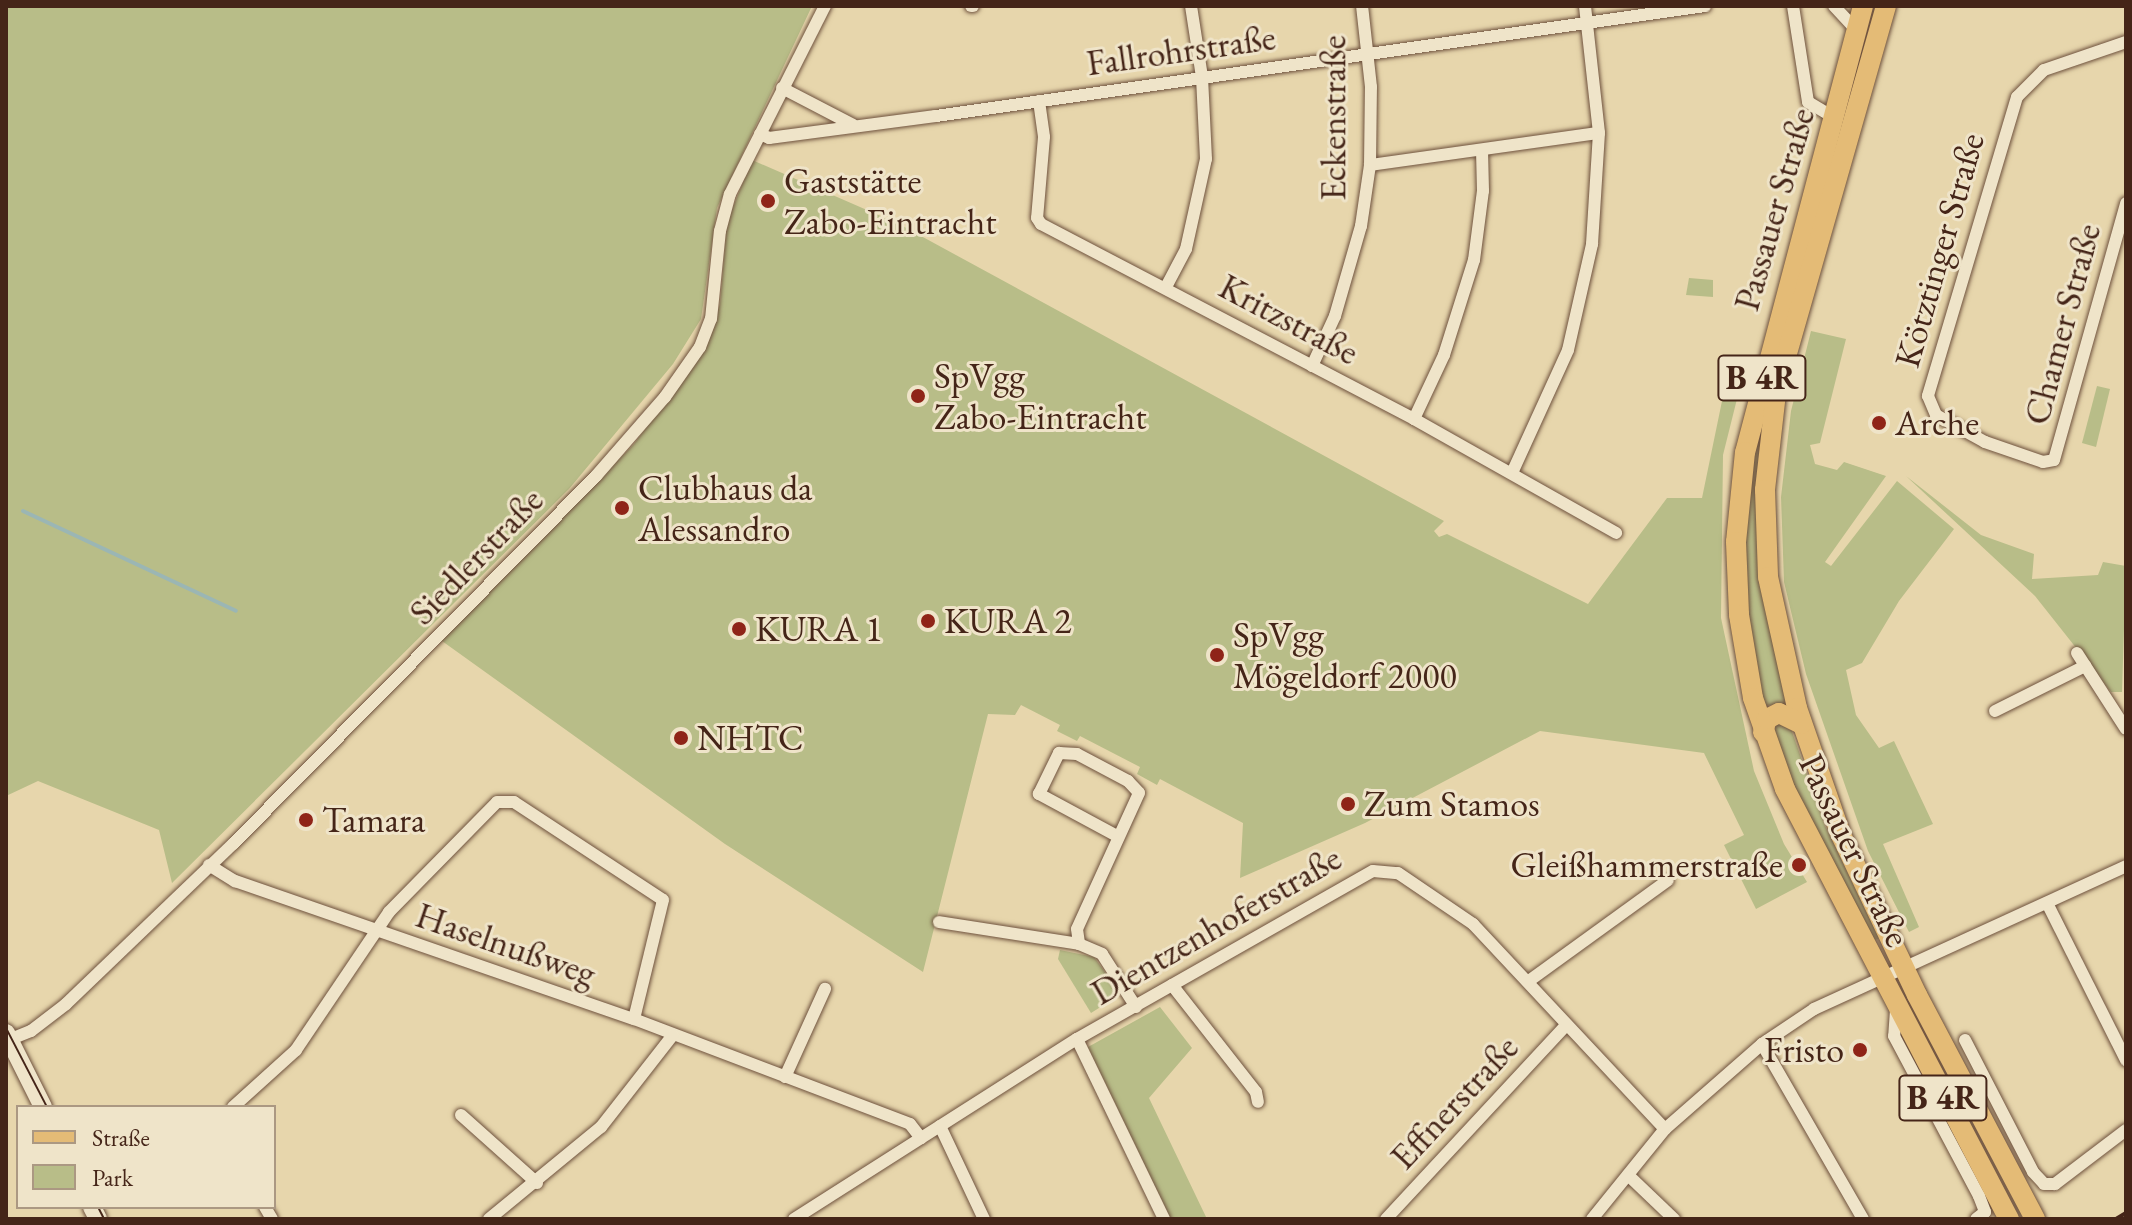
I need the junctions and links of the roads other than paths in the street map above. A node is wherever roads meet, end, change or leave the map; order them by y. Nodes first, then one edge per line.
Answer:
1 (825, 6) edge
2 (1191, 6) edge
3 (1362, 6) edge
4 (1585, 6) edge
5 (1705, 6) edge
6 (1793, 6) edge
7 (1834, 6) edge
8 (1863, 6) edge
9 (1886, 6) edge
10 (1588, 25) junction
11 (1857, 31) junction
12 (2126, 42) edge
13 (1369, 54) junction
14 (1202, 77) junction
15 (782, 88) junction
16 (1039, 101) junction
17 (1835, 118) junction
18 (856, 126) junction
19 (1599, 133) junction
20 (760, 134) junction
21 (1482, 150) junction
22 (1370, 165) junction
23 (2126, 203) edge
24 (2121, 238) edge
25 (1166, 287) junction
26 (1312, 366) junction
27 (1414, 419) junction
28 (2054, 460) joint
29 (1512, 473) junction
30 (1616, 533) dead end
31 (2077, 653) dead end
32 (2085, 666) junction
33 (1995, 711) dead end
34 (1802, 724) junction
35 (2126, 729) edge
36 (1763, 732) junction
37 (1117, 836) junction
38 (209, 865) junction
39 (2126, 866) edge
40 (1668, 880) dead end
41 (2047, 903) junction
42 (939, 922) dead end
43 (375, 931) junction
44 (1079, 944) junction
45 (1903, 966) junction
46 (1879, 976) junction
47 (1530, 980) junction
48 (1172, 985) junction
49 (825, 989) dead end
50 (1136, 1007) junction
51 (1896, 1010) junction
52 (634, 1019) junction
53 (1566, 1025) junction
54 (673, 1035) junction
55 (7, 1038) edge
56 (1077, 1039) junction
57 (1965, 1040) dead end
58 (1762, 1044) junction
59 (2126, 1060) edge
60 (785, 1077) junction
61 (1258, 1102) dead end
62 (42, 1105) edge
63 (235, 1105) edge
64 (461, 1115) dead end
65 (940, 1126) junction
66 (1665, 1129) junction
67 (2126, 1130) edge
68 (921, 1138) junction
69 (1628, 1175) junction
70 (537, 1183) junction
71 (489, 1219) edge
72 (794, 1219) edge
73 (984, 1219) edge
74 (1164, 1219) edge
75 (1386, 1219) edge
76 (1592, 1219) edge
77 (1674, 1219) edge
78 (1863, 1219) edge
79 (1976, 1219) edge
80 (2009, 1219) edge
81 (2035, 1219) edge

1 - 15 street, Siedlerstraße
2 - 14 street
3 - 13 street, Eckenstraße
4 - 10 street
5 - 10 street, Fallrohrstraße
6 - 17 street
7 - 11 street
8 - 11 main road, Passauer Straße / B 4R
9 - 34 main road, Passauer Straße / B 4R
10 - 13 street, Fallrohrstraße
10 - 19 street
11 - 17 main road, Passauer Straße / B 4R
12 - 28 street, Kötztinger Straße
13 - 14 street, Fallrohrstraße
13 - 22 street, Eckenstraße
14 - 16 street, Fallrohrstraße
14 - 25 street
15 - 18 street
15 - 20 street, Siedlerstraße
16 - 18 street, Fallrohrstraße
16 - 25 street, Kritzstraße
17 - 36 main road, Passauer Straße / B 4R
18 - 20 street, Fallrohrstraße
19 - 21 street
19 - 29 street
20 - 38 street, Siedlerstraße
21 - 22 street
21 - 27 street
22 - 26 street, Eckenstraße
23 - 24 street, Chamer Straße
24 - 28 street, Chamer Straße
25 - 26 street, Kritzstraße
26 - 27 street, Kritzstraße
27 - 29 street, Kritzstraße
29 - 30 street, Kritzstraße
31 - 32 street
32 - 33 street
32 - 35 street
34 - 36 main road
34 - 45 main road, Passauer Straße / B 4R
36 - 46 main road, Passauer Straße / B 4R
37 - 37 street
37 - 44 street
38 - 43 street, Haselnußweg
38 - 55 street, Siedlerstraße
39 - 41 street
40 - 47 street
41 - 45 street
41 - 59 street
42 - 44 street
43 - 52 street, Haselnußweg
43 - 52 street
43 - 63 street
44 - 50 street
45 - 46 street
45 - 81 main road, B 4R
46 - 51 main road, B 4R
46 - 58 street
47 - 48 street, Dientzenhoferstraße
47 - 53 street, Dientzenhoferstraße
48 - 50 street, Dientzenhoferstraße
48 - 61 street
49 - 60 street
50 - 56 street, Dientzenhoferstraße
51 - 79 street
51 - 80 main road, B 4R
52 - 54 street, Haselnußweg
53 - 66 street, Dientzenhoferstraße
53 - 75 street, Effnerstraße
54 - 60 street, Haselnußweg
54 - 70 street
55 - 62 street
56 - 65 street, Dientzenhoferstraße
56 - 74 street
57 - 67 street
58 - 66 street
58 - 78 street
60 - 68 street, Haselnußweg
64 - 70 street
65 - 68 street, Dientzenhoferstraße
65 - 73 street
66 - 69 street
68 - 72 street, Dientzenhoferstraße
69 - 76 street
69 - 77 street
70 - 71 street

